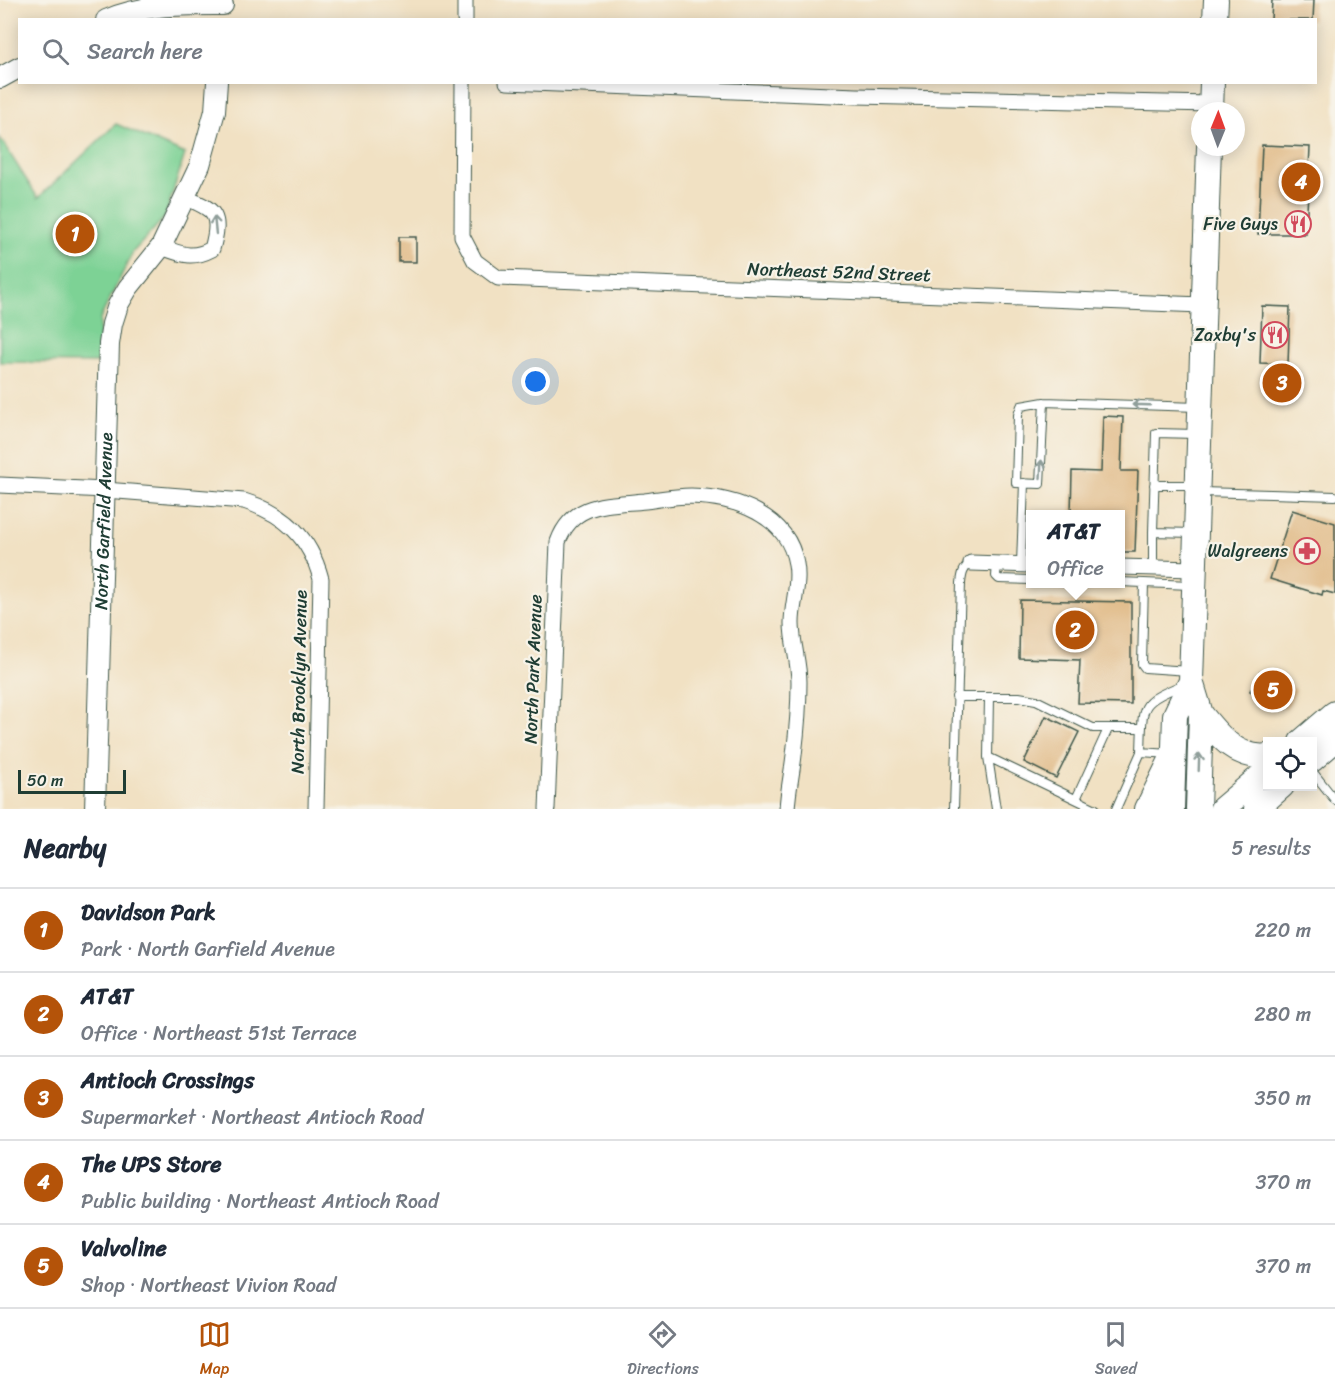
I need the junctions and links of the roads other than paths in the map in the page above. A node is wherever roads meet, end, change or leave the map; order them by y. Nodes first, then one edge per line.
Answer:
1 (465, 0) edge
2 (1216, 0) edge
3 (222, 8) edge
4 (112, 18) edge
5 (465, 18) edge
6 (1215, 18) edge
7 (18, 68) edge
8 (0, 78) edge
9 (217, 84) edge
10 (463, 84) edge
11 (557, 84) edge
12 (1211, 99) edge
13 (1209, 156) edge
14 (185, 198) junction
15 (161, 247) junction
16 (1203, 305) junction
17 (1044, 402) junction
18 (1199, 407) junction
19 (1198, 434) junction
20 (1024, 483) junction
21 (0, 485) edge
22 (1154, 485) junction
23 (1197, 489) junction
24 (105, 490) junction
25 (1335, 496) edge
26 (1153, 532) junction
27 (1195, 533) junction
28 (971, 563) joint
29 (997, 564) junction
30 (1025, 564) edge
31 (1125, 567) edge
32 (1153, 568) junction
33 (1194, 577) junction
34 (1026, 580) edge
35 (1125, 582) edge
36 (1144, 583) junction
37 (1191, 676) junction
38 (956, 697) junction
39 (989, 697) junction
40 (1335, 713) edge
41 (1201, 714) junction
42 (1142, 728) junction
43 (1108, 729) junction
44 (1306, 737) edge
45 (1335, 740) edge
46 (1141, 752) junction
47 (1173, 754) junction
48 (1263, 756) edge
49 (1317, 756) edge
50 (988, 757) junction
51 (1263, 774) edge
52 (1317, 777) edge
53 (1276, 791) edge
54 (1076, 799) junction
55 (1335, 800) edge
56 (95, 809) edge
57 (316, 809) edge
58 (548, 809) edge
59 (787, 809) edge
60 (954, 809) edge
61 (996, 809) edge
62 (1096, 809) edge
63 (1116, 809) edge
64 (1147, 809) edge
65 (1172, 809) edge
66 (1198, 809) edge
67 (1222, 809) edge
68 (1256, 809) edge

1 - 5 street
2 - 6 main road
3 - 4 street
7 - 8 street
9 - 14 street, North Garfield Avenue
10 - 16 street, Northeast 52nd Street
11 - 12 street
13 - 16 main road
14 - 15 street, North Garfield Avenue
15 -> 14 street
15 - 24 street, North Garfield Avenue
16 - 18 main road
18 -> 17 lane
20 -> 17 lane
17 - 20 lane
18 - 19 main road
19 - 22 lane
19 - 23 main road
20 - 30 lane
21 - 24 street, North Brooklyn Avenue
22 - 23 lane
22 - 26 lane
23 - 25 lane
23 - 27 main road
24 - 56 street, North Garfield Avenue
24 - 57 street, North Brooklyn Avenue
26 - 27 lane
26 - 32 lane
27 - 33 main road
28 - 29 street
28 - 38 lane
29 - 30 street
29 - 34 lane
31 - 32 street
32 - 33 street
33 - 36 lane
33 - 37 main road
35 - 36 lane
36 - 37 lane
37 - 41 main road
37 - 42 lane
37 - 47 main road
38 - 39 lane
38 - 60 lane
39 - 43 lane
39 - 50 lane
40 - 44 main road
41 - 48 main road
66 -> 41 main road
42 - 43 lane
42 - 46 lane
43 - 54 lane
45 - 49 main road
46 - 47 lane
46 - 63 lane
47 - 64 main road
47 - 65 main road
50 - 54 lane
50 - 61 lane
51 - 67 main road
52 - 55 lane
53 - 68 main road
54 - 62 lane
58 - 59 street, North Park Avenue

